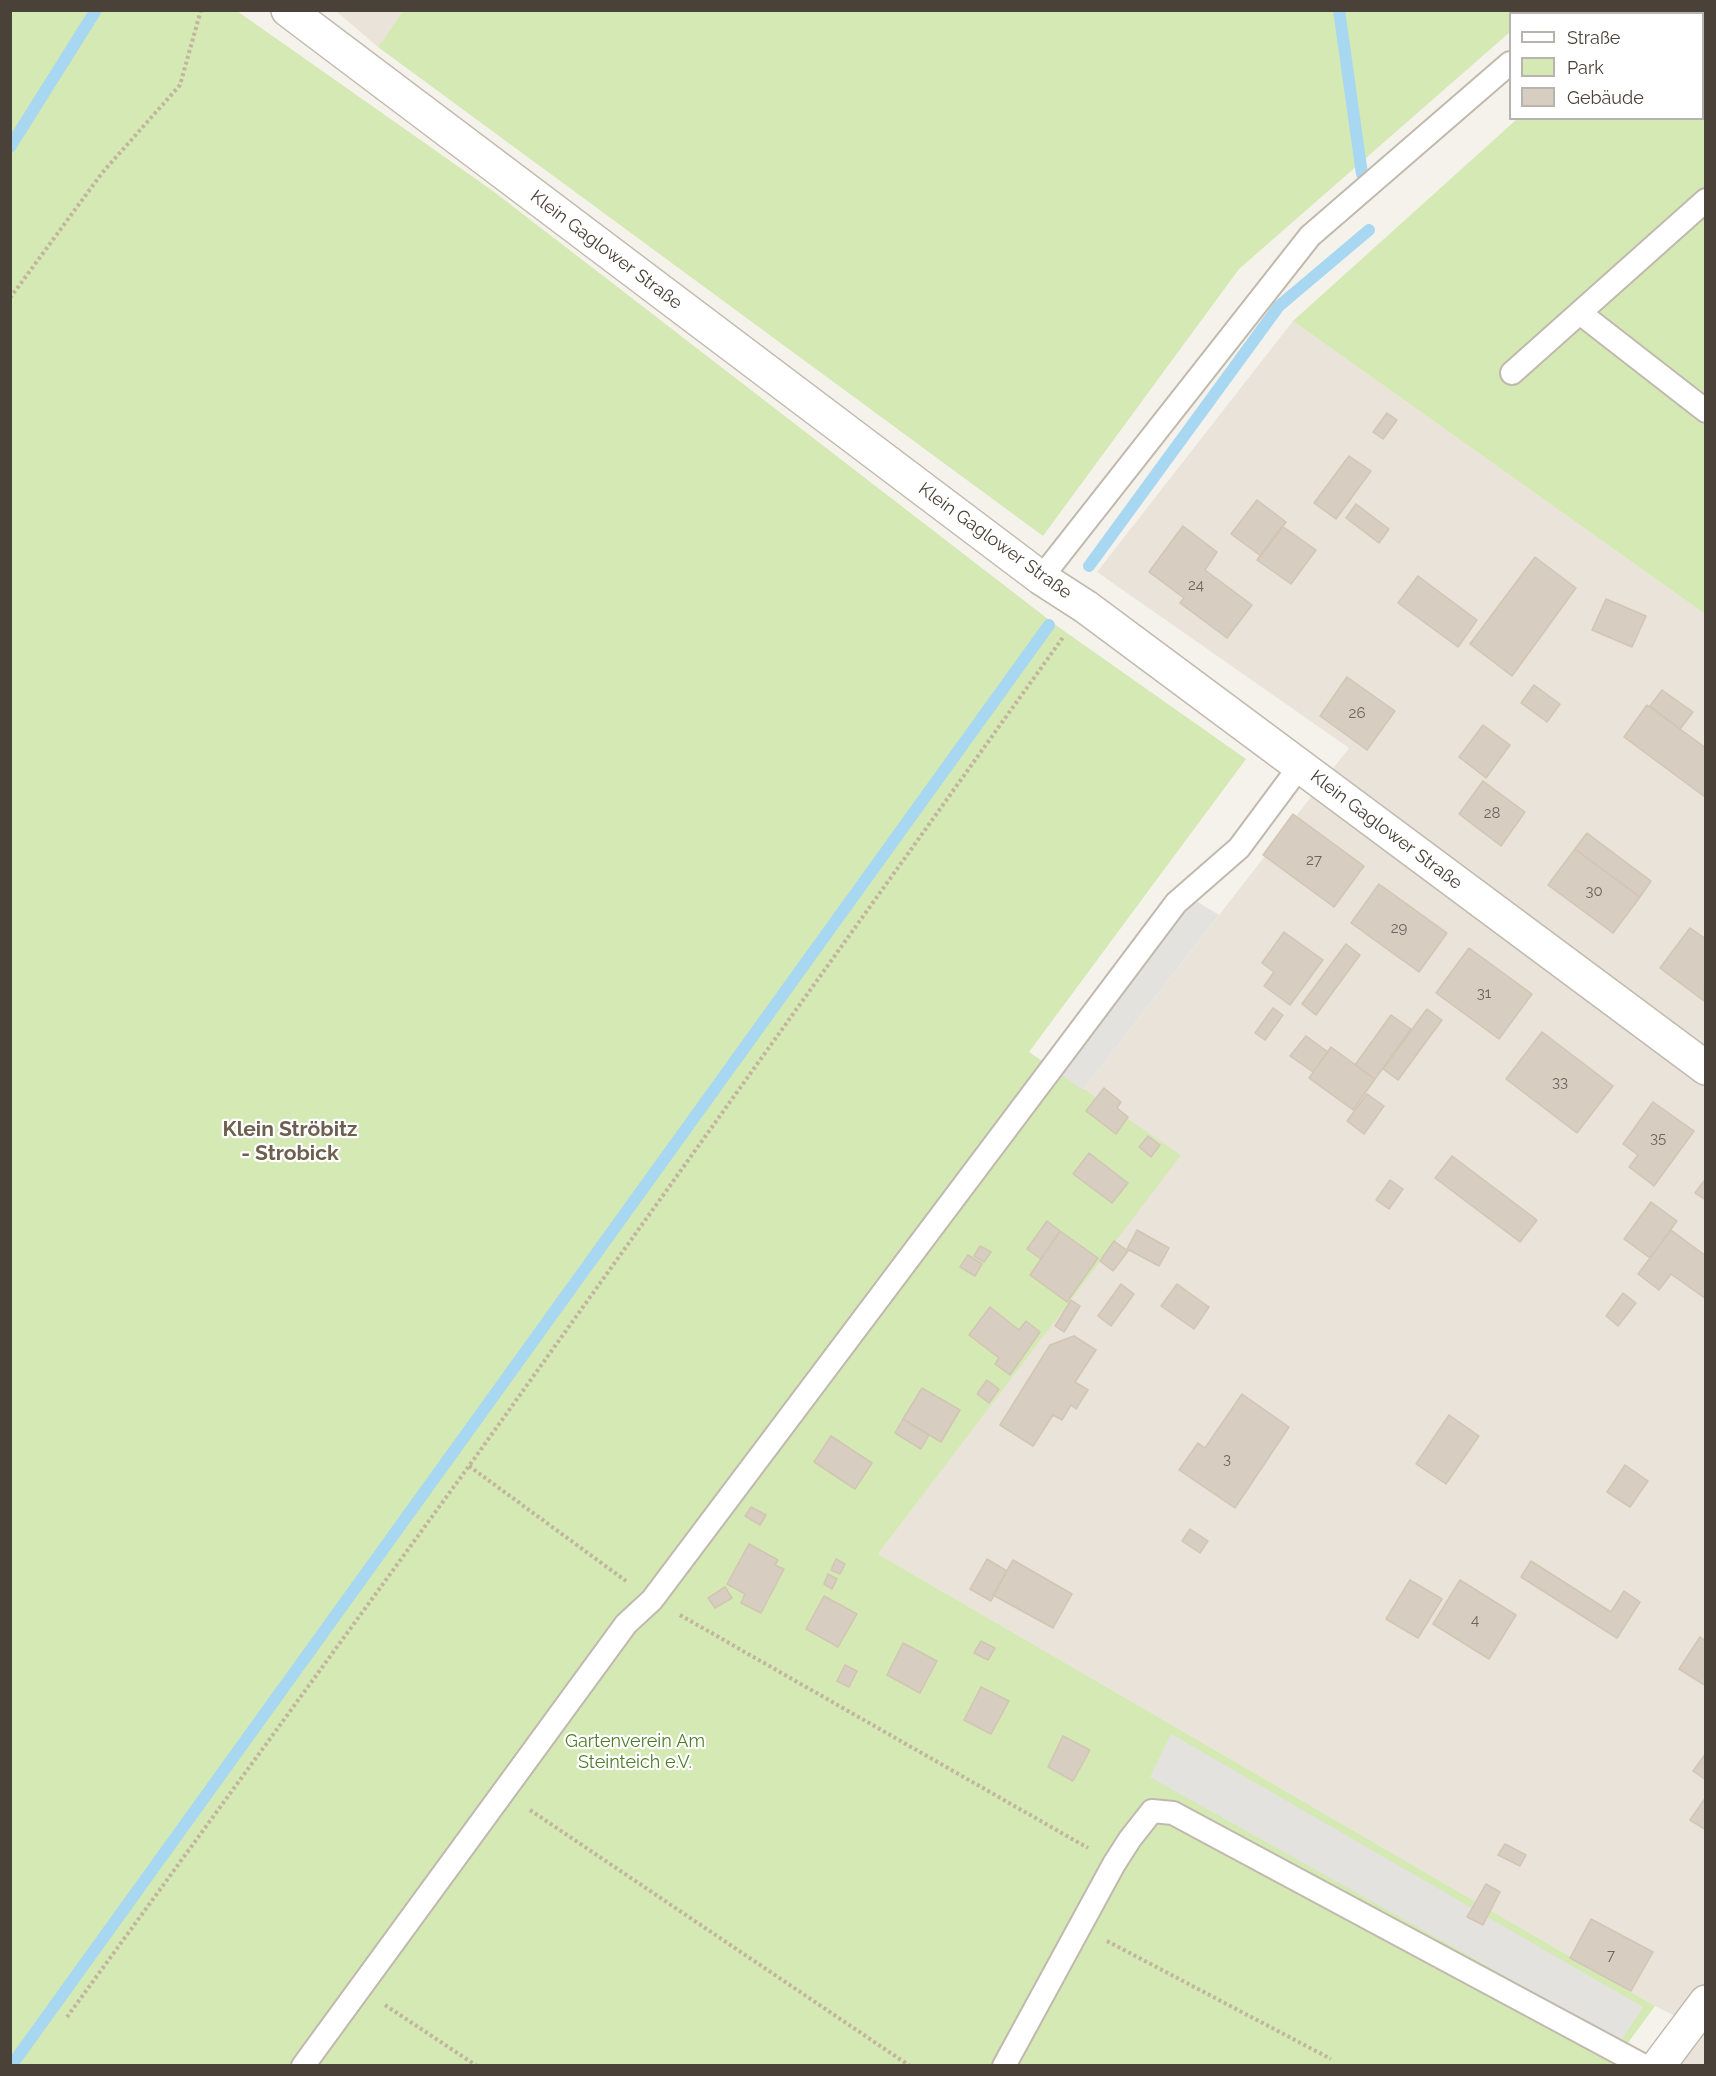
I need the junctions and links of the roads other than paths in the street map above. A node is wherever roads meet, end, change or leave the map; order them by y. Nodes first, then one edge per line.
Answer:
1 (288, 10) edge
2 (1509, 64) edge
3 (1706, 200) edge
4 (1580, 312) junction
5 (1512, 373) dead end
6 (1706, 411) edge
7 (1041, 579) junction
8 (1300, 766) junction
9 (1706, 1068) edge
10 (1706, 2002) edge
11 (303, 2066) edge
12 (1004, 2066) edge
13 (1644, 2066) edge
14 (1658, 2066) edge

1 - 7 street, Klein Gaglower Straße
2 - 7 lane
3 - 4 lane
4 - 5 lane
4 - 6 lane
7 - 8 street, Klein Gaglower Straße
8 - 9 street, Klein Gaglower Straße
8 - 11 lane
10 - 14 street
12 - 13 lane

